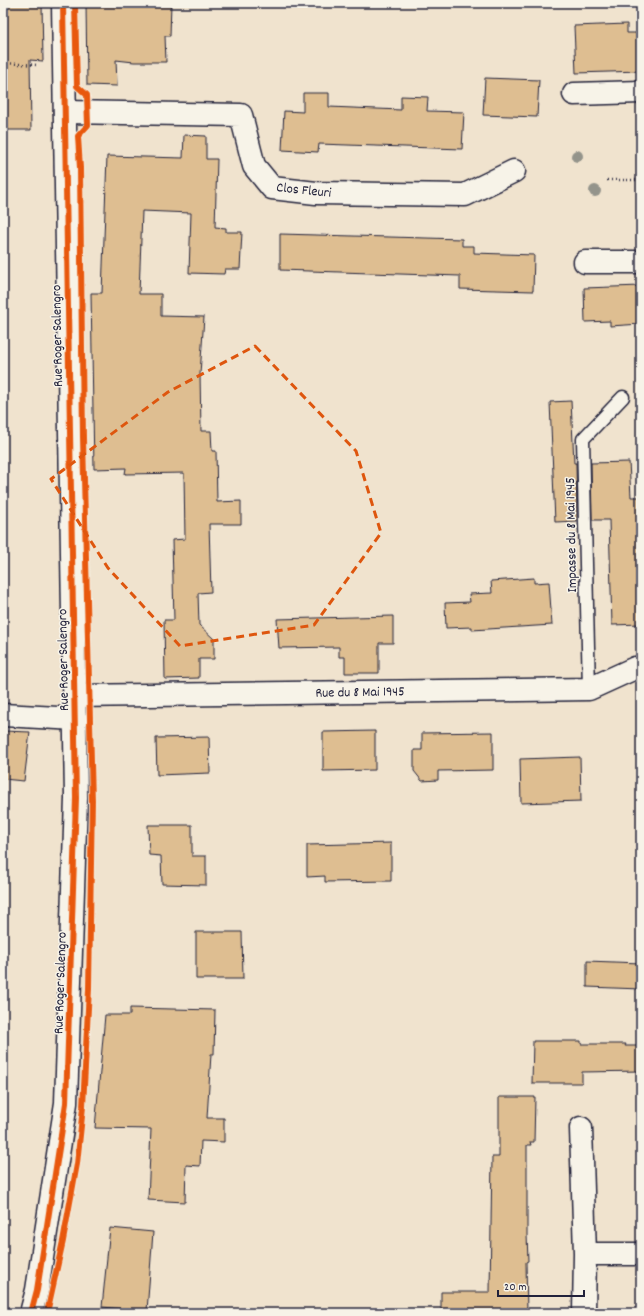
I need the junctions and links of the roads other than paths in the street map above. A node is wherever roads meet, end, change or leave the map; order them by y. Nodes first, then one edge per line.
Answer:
1 (63, 3) edge
2 (641, 92) edge
3 (574, 94) dead end
4 (65, 112) junction
5 (514, 171) dead end
6 (585, 262) dead end
7 (641, 262) edge
8 (623, 397) dead end
9 (641, 668) edge
10 (589, 689) junction
11 (74, 696) junction
12 (3, 715) edge
13 (76, 719) junction
14 (581, 1128) dead end
15 (585, 1254) junction
16 (641, 1254) edge
17 (31, 1313) edge
18 (584, 1313) edge

1 - 4 street, Rue Roger Salengro
2 - 3 street
4 - 5 street, Clos Fleuri
4 - 11 street, Rue Roger Salengro
6 - 7 street
8 - 10 lane, Impasse du 8 Mai 1945
9 - 10 street, Rue du 8 Mai 1945
10 - 11 street, Rue du 8 Mai 1945
11 - 13 street, Rue Roger Salengro
12 - 13 street
13 - 17 street, Rue Roger Salengro
14 - 15 street
15 - 16 street
15 - 18 street

